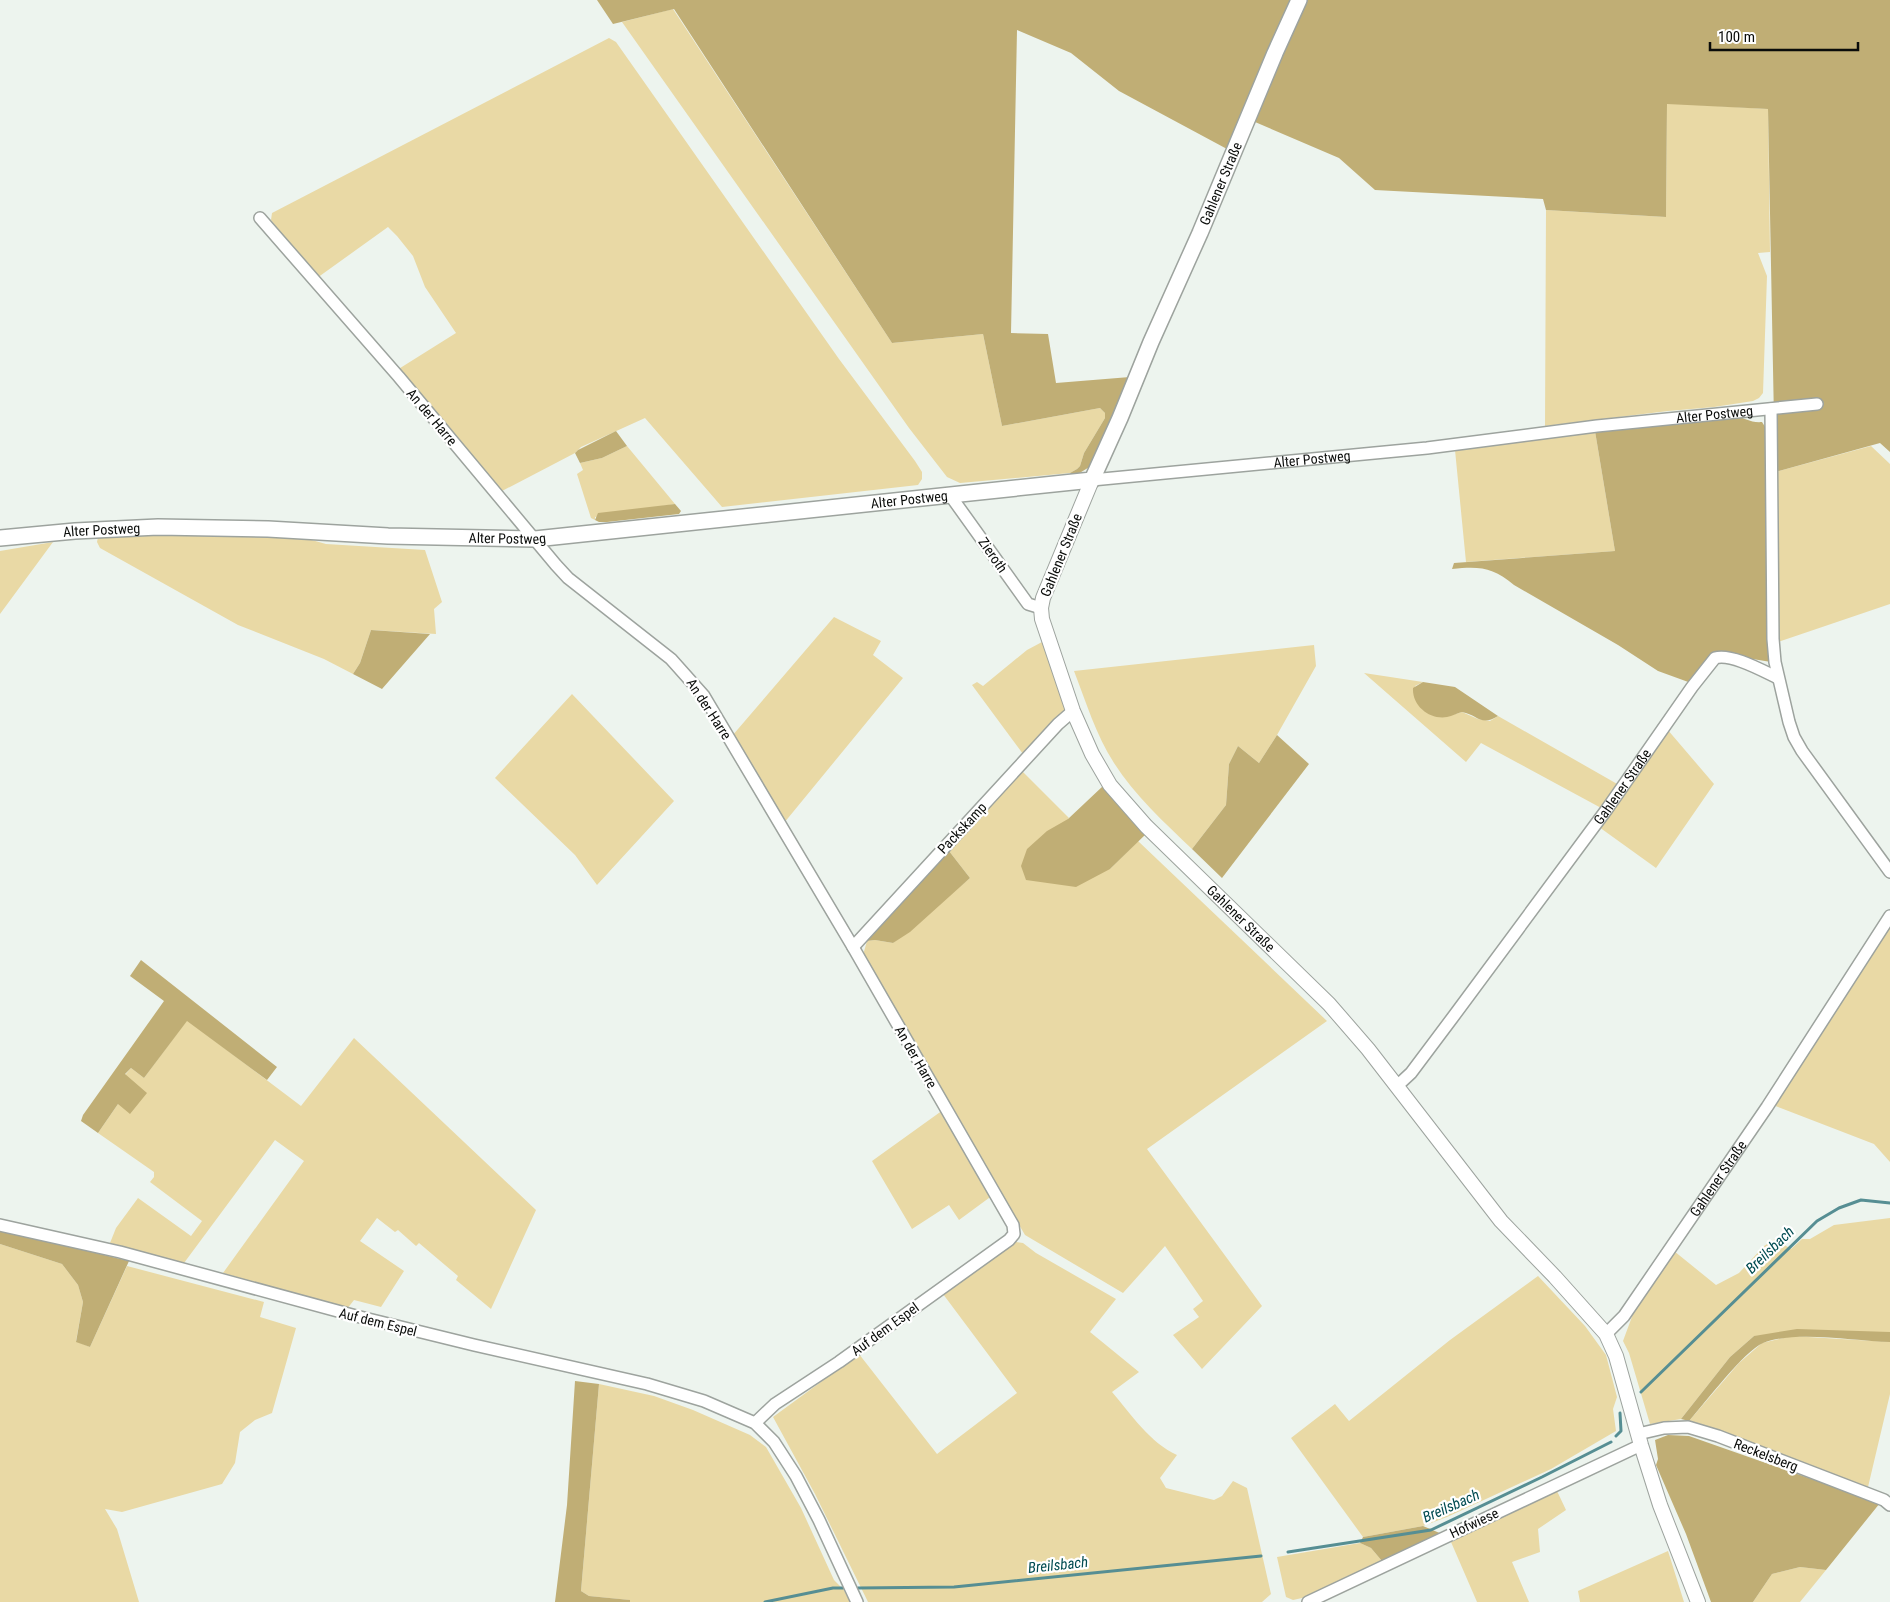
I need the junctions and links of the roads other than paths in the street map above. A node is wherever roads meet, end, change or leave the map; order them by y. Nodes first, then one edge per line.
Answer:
1 (1299, 0) edge
2 (260, 218) dead end
3 (1817, 404) dead end
4 (1771, 409) junction
5 (1092, 480) junction
6 (950, 496) junction
7 (0, 538) edge
8 (535, 539) junction
9 (1041, 608) junction
10 (1778, 678) junction
11 (1073, 711) junction
12 (1890, 872) edge
13 (1890, 916) edge
14 (853, 947) junction
15 (1397, 1086) junction
16 (0, 1225) edge
17 (1014, 1234) joint
18 (1606, 1334) junction
19 (755, 1423) junction
20 (1639, 1439) junction
21 (1890, 1505) edge
22 (857, 1602) edge
23 (1308, 1602) edge
24 (1698, 1602) edge

1 - 5 main road, Gahlener Straße
2 - 8 street, An der Harre
3 - 4 street, Alter Postweg
4 - 5 street, Alter Postweg
4 - 10 street
5 - 6 main road, Alter Postweg
5 - 9 street, Gahlener Straße
6 - 8 main road, Alter Postweg
6 - 9 street, Zieroth
7 - 8 main road, Alter Postweg
8 - 14 street, An der Harre
9 - 11 street, Gahlener Straße
10 - 12 street
10 - 15 street, Gahlener Straße
11 - 14 street, Packskamp
11 - 15 street, Gahlener Straße
13 - 18 street, Gahlener Straße
14 - 17 street, An der Harre
15 - 18 street, Gahlener Straße
16 - 19 street, Auf dem Espel
17 - 19 street, Auf dem Espel
18 - 20 street, Gahlener Straße
19 - 22 street, Auf dem Espel
20 - 21 street, Reckelsberg
20 - 23 street, Hofwiese
20 - 24 street, Gahlener Straße

